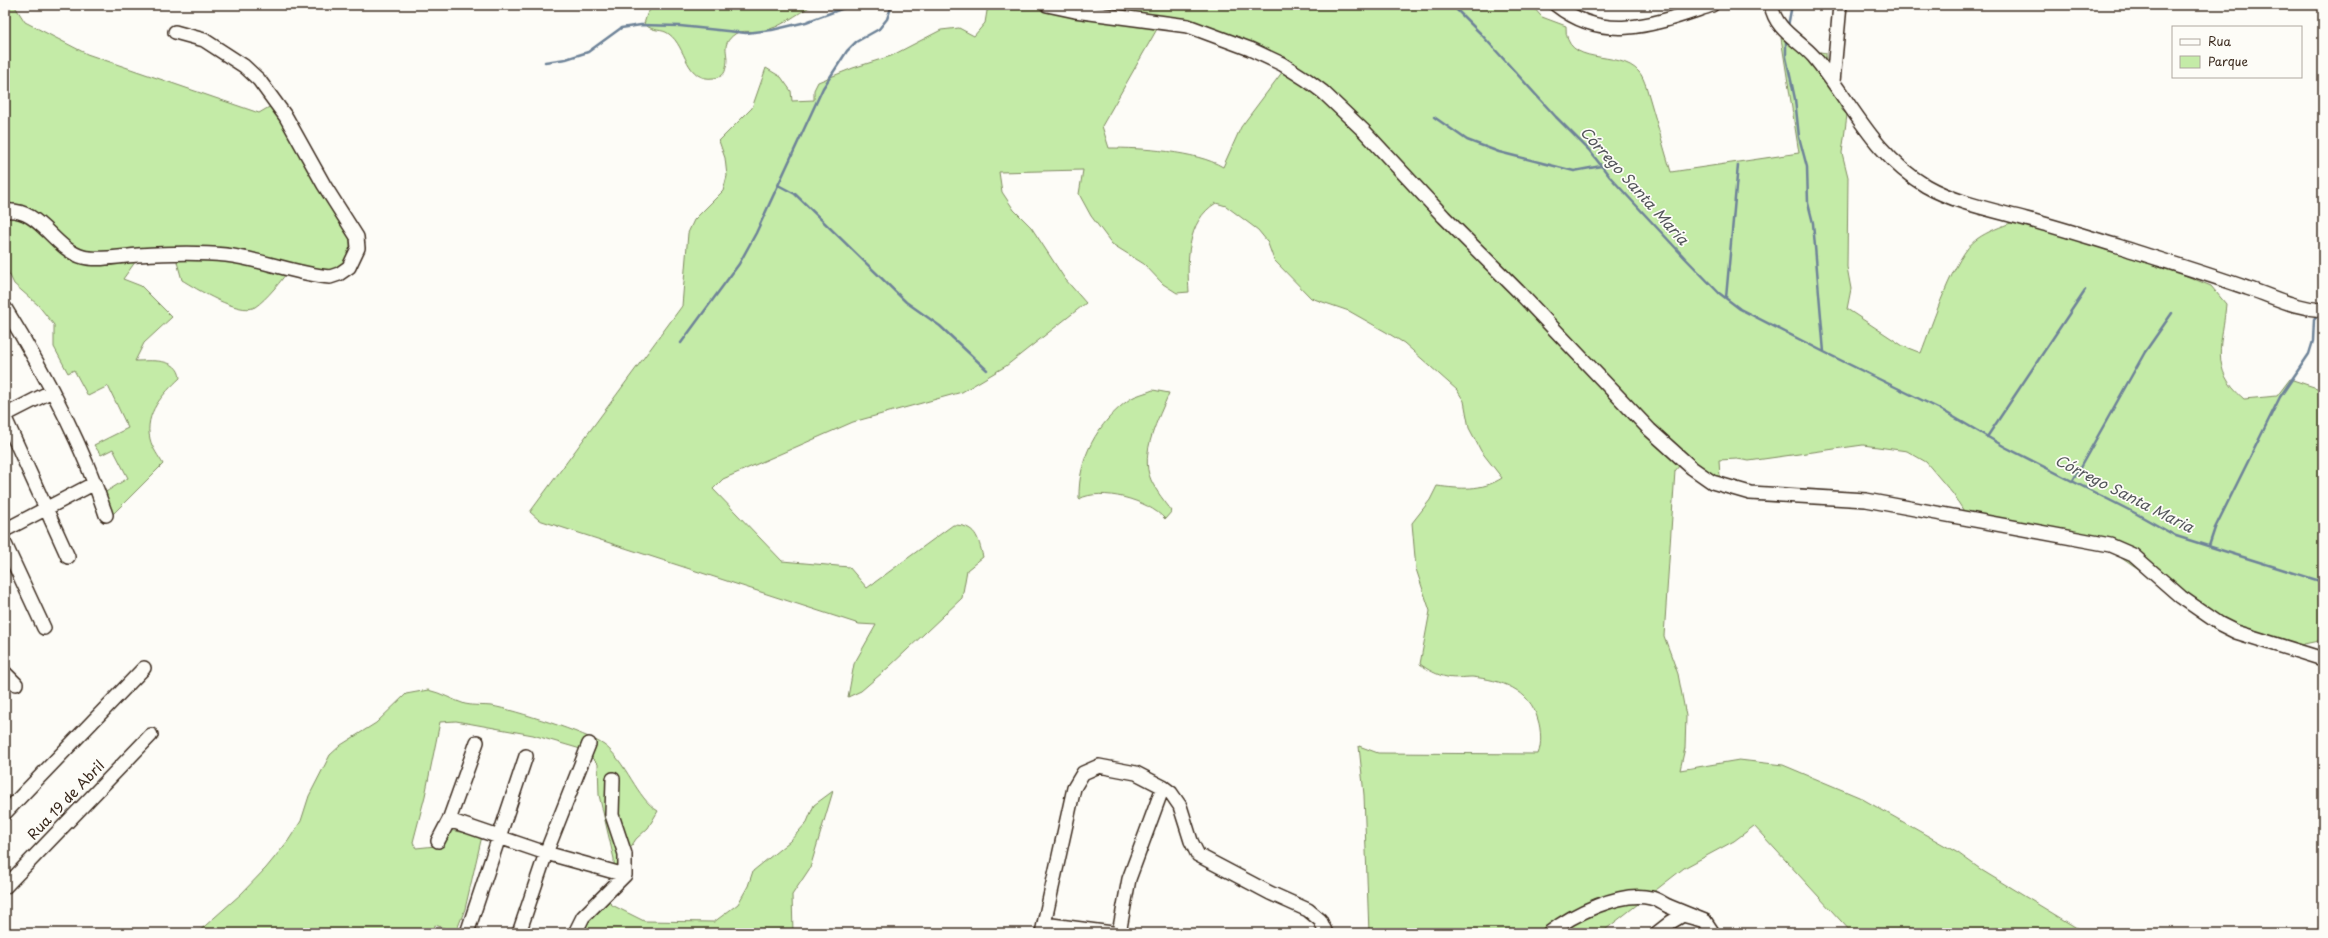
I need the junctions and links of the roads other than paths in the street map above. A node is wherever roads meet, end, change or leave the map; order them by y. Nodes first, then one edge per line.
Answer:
1 (1047, 5) edge
2 (1556, 5) edge
3 (1712, 5) edge
4 (1771, 5) edge
5 (1840, 5) edge
6 (175, 32) dead end
7 (1833, 82) junction
8 (5, 211) edge
9 (5, 308) edge
10 (2320, 310) edge
11 (52, 391) junction
12 (5, 416) edge
13 (95, 483) junction
14 (47, 509) junction
15 (106, 515) dead end
16 (5, 530) edge
17 (5, 544) edge
18 (68, 557) dead end
19 (44, 628) dead end
20 (2323, 659) edge
21 (144, 668) dead end
22 (5, 673) edge
23 (16, 684) dead end
24 (151, 735) dead end
25 (478, 742) dead end
26 (589, 744) dead end
27 (526, 756) dead end
28 (613, 780) dead end
29 (1163, 787) junction
30 (5, 813) edge
31 (449, 820) junction
32 (498, 835) junction
33 (438, 841) dead end
34 (546, 853) junction
35 (625, 875) junction
36 (5, 887) edge
37 (1705, 921) junction
38 (1043, 928) edge
39 (467, 933) edge
40 (519, 933) edge
41 (575, 933) edge
42 (1112, 933) edge
43 (1119, 933) edge
44 (1326, 933) edge
45 (1549, 933) edge
46 (1657, 933) edge
47 (1713, 933) edge

1 - 20 street
2 - 3 street
4 - 7 street
5 - 7 street
6 - 8 street
7 - 10 street
9 - 11 street
11 - 12 street
11 - 13 street
12 - 14 street
13 - 14 street
13 - 15 street
14 - 16 street
14 - 18 street
17 - 19 street
21 - 30 street
22 - 23 street
24 - 36 street, Rua 19 de Abril
25 - 31 street
26 - 34 street
27 - 32 street
28 - 35 street
29 - 38 street
29 - 43 street
29 - 44 street
31 - 32 street
31 - 33 street
32 - 34 street
32 - 39 street
34 - 35 street
34 - 40 street
35 - 41 street
37 - 45 street
37 - 46 street
37 - 47 street
38 - 42 street

